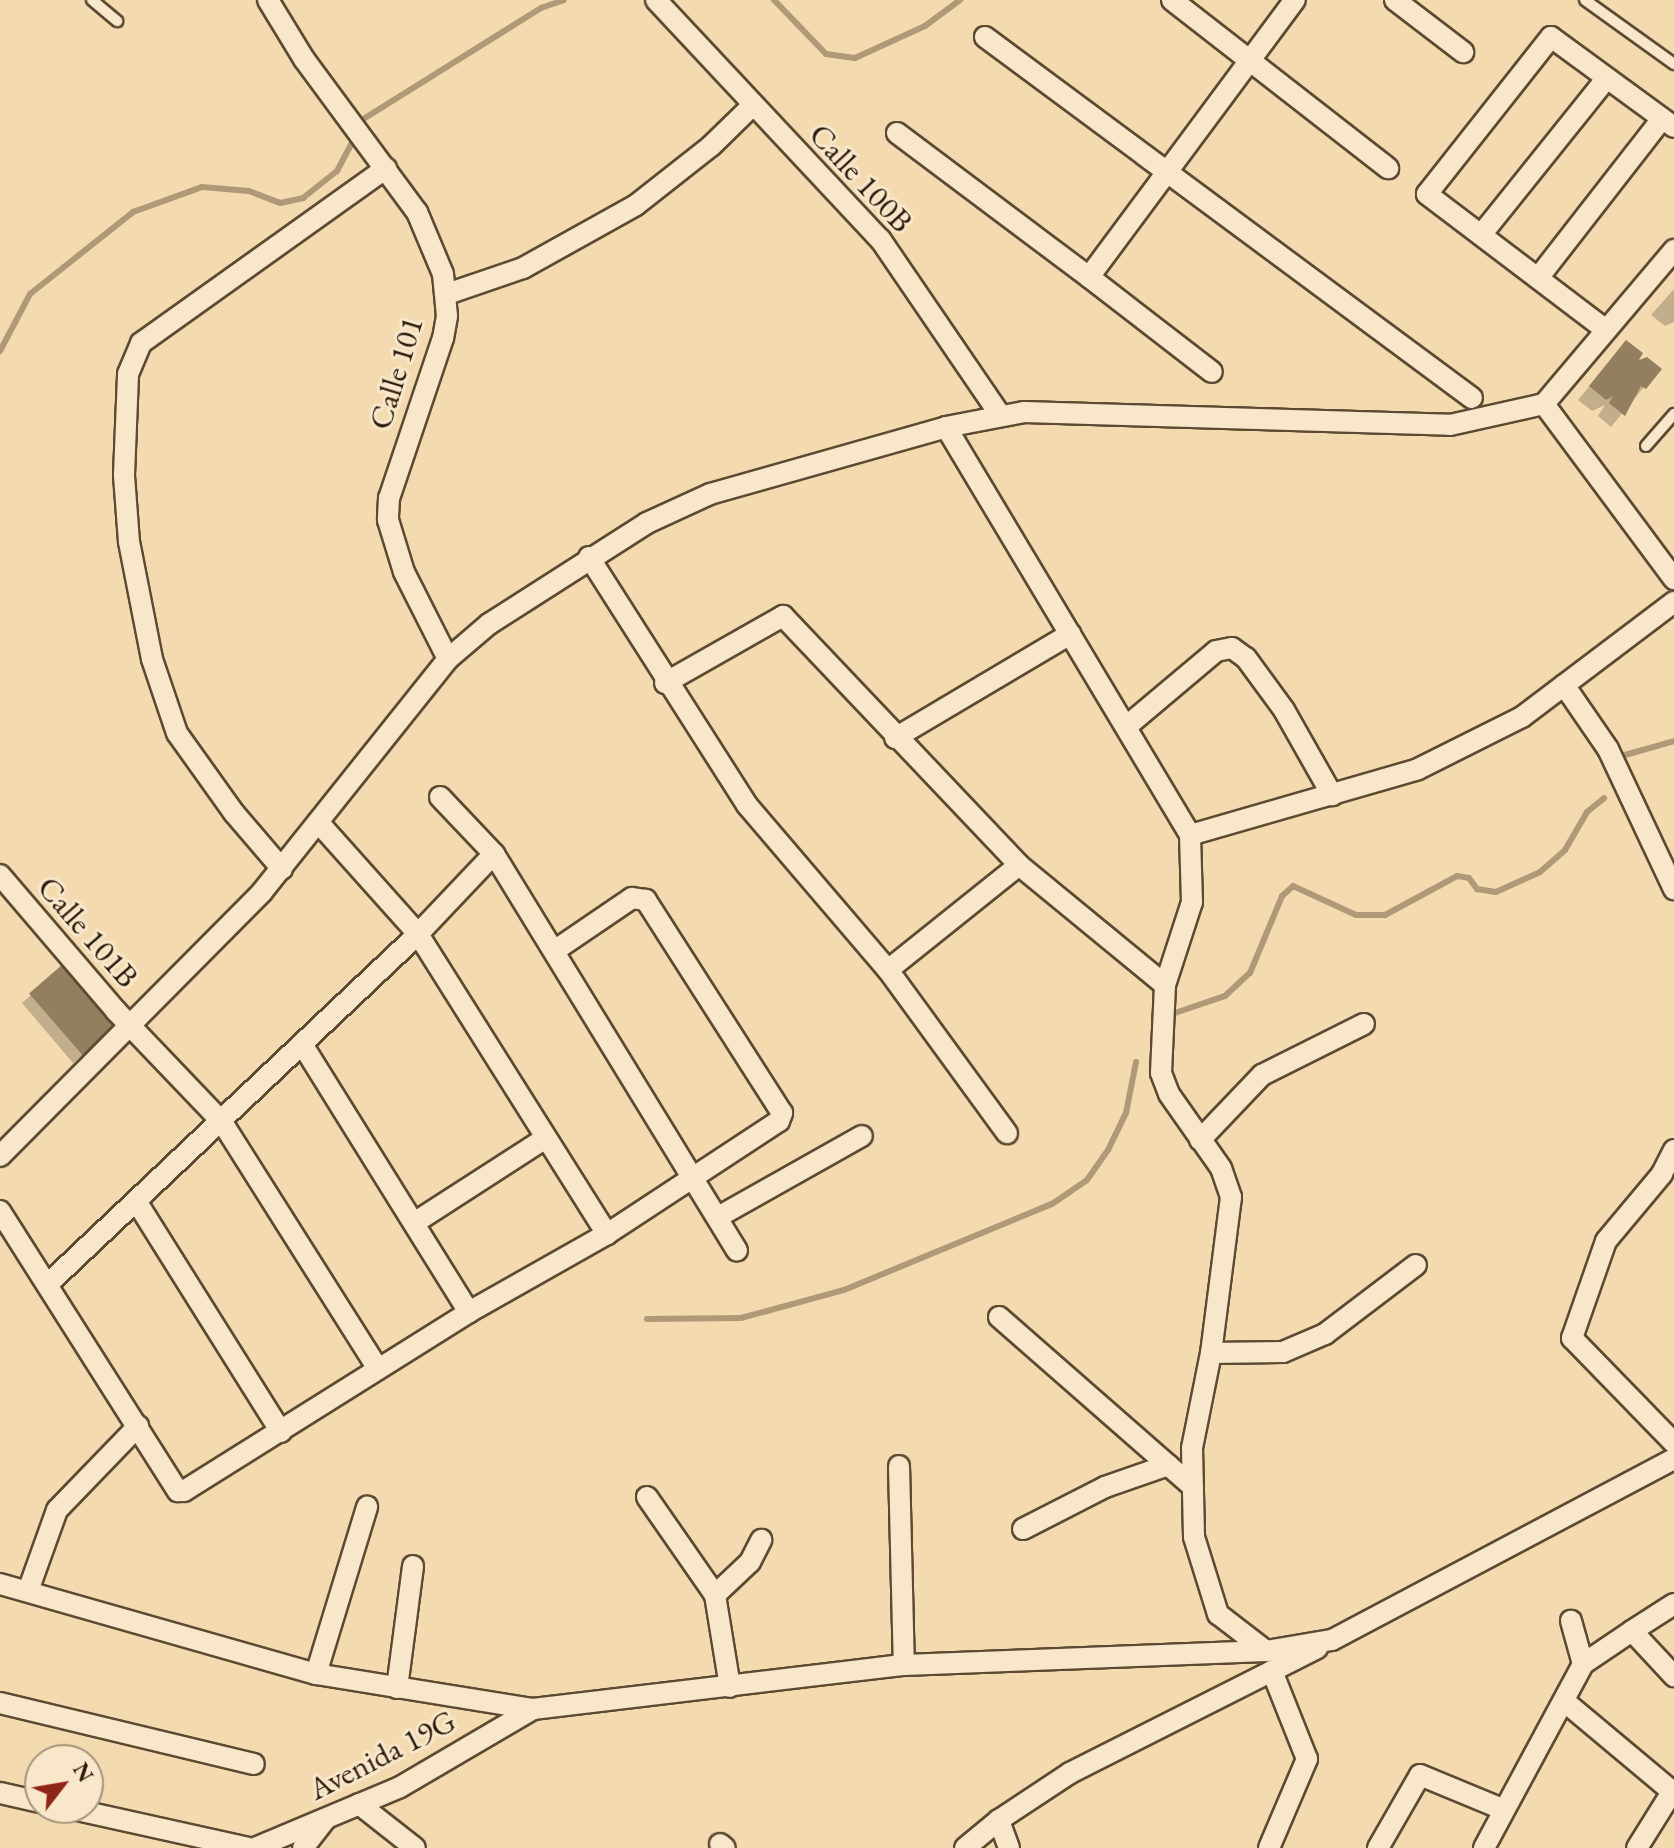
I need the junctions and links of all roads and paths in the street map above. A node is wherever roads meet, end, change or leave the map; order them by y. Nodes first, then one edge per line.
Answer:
1 (92, 0) edge
2 (268, 0) edge
3 (656, 0) edge
4 (1172, 0) edge
5 (1295, 0) edge
6 (1395, 0) edge
7 (1585, 0) edge
8 (117, 21) dead end
9 (985, 37) dead end
10 (1463, 52) dead end
11 (1251, 62) junction
12 (1674, 64) edge
13 (1607, 78) junction
14 (751, 107) junction
15 (1668, 123) edge
16 (897, 133) dead end
17 (386, 168) junction
18 (1388, 168) dead end
19 (1169, 172) junction
20 (1481, 235) junction
21 (1674, 250) edge
22 (1089, 277) junction
23 (1538, 278) junction
24 (447, 294) junction
25 (1606, 330) junction
26 (1212, 372) dead end
27 (1472, 398) dead end
28 (1544, 404) junction
29 (1674, 414) edge
30 (1000, 415) junction
31 (946, 427) junction
32 (1646, 446) dead end
33 (589, 557) junction
34 (1674, 579) edge
35 (1674, 602) edge
36 (1070, 634) junction
37 (448, 659) junction
38 (665, 683) junction
39 (1564, 685) junction
40 (1127, 726) junction
41 (895, 738) junction
42 (1332, 795) junction
43 (440, 797) dead end
44 (318, 822) junction
45 (1190, 835) junction
46 (494, 854) junction
47 (1019, 865) junction
48 (282, 869) junction
49 (0, 875) edge
50 (1674, 889) edge
51 (418, 934) junction
52 (554, 951) junction
53 (888, 970) junction
54 (1165, 985) junction
55 (1364, 1024) dead end
56 (133, 1027) junction
57 (302, 1044) junction
58 (222, 1122) junction
59 (1007, 1133) dead end
60 (862, 1136) dead end
61 (546, 1138) junction
62 (1200, 1140) junction
63 (1674, 1150) edge
64 (0, 1156) edge
65 (695, 1176) junction
66 (138, 1204) junction
67 (0, 1211) edge
68 (718, 1217) junction
69 (414, 1223) junction
70 (607, 1234) junction
71 (737, 1251) dead end
72 (1416, 1265) dead end
73 (49, 1283) junction
74 (469, 1312) junction
75 (999, 1317) dead end
76 (1211, 1353) junction
77 (378, 1369) junction
78 (138, 1426) junction
79 (281, 1432) junction
80 (1674, 1443) edge
81 (1674, 1459) edge
82 (1168, 1465) junction
83 (899, 1466) dead end
84 (1193, 1487) junction
85 (647, 1497) dead end
86 (367, 1507) dead end
87 (1023, 1529) dead end
88 (761, 1540) dead end
89 (413, 1566) dead end
90 (0, 1584) edge
91 (28, 1591) junction
92 (715, 1595) junction
93 (1674, 1604) edge
94 (1571, 1621) dead end
95 (1632, 1631) junction
96 (1332, 1640) junction
97 (1266, 1651) junction
98 (1583, 1664) junction
99 (904, 1665) junction
100 (1272, 1671) junction
101 (316, 1674) junction
102 (1674, 1676) edge
103 (730, 1687) junction
104 (397, 1688) junction
105 (1564, 1701) junction
106 (0, 1703) edge
107 (533, 1709) junction
108 (254, 1764) dead end
109 (0, 1793) edge
110 (1673, 1793) edge
111 (24, 1798) edge
112 (359, 1804) junction
113 (1502, 1809) junction
114 (104, 1816) edge
115 (326, 1818) junction
116 (999, 1820) junction
117 (248, 1848) edge
118 (255, 1848) edge
119 (303, 1848) edge
120 (415, 1848) edge
121 (965, 1848) edge
122 (1009, 1848) edge
123 (1269, 1848) edge
124 (1378, 1848) edge
125 (1484, 1848) edge
126 (1637, 1848) edge

1 - 8 lane
2 - 17 street, Calle 101
3 - 14 street, Calle 100B
4 - 11 street
5 - 11 street
6 - 10 street
7 - 12 lane
9 - 19 street
11 - 18 street
11 - 19 street
13 - 15 street
13 - 20 street
13 - 20 street
14 - 24 street
14 - 30 street, Calle 100B
15 - 23 street
16 - 22 street
17 - 24 street, Calle 101
17 - 48 street
19 - 22 street
19 - 27 street
20 - 23 street
21 - 25 street
22 - 26 street
23 - 25 street
24 - 37 street, Calle 101
25 - 28 street
28 - 30 street
28 - 34 street
29 - 32 lane
30 - 31 street
31 - 33 street
31 - 36 street
33 - 37 street
33 - 38 street
35 - 39 street
36 - 40 street
36 - 41 street
37 - 44 street
38 - 41 street
38 - 53 street
39 - 42 street
39 - 50 street
40 - 42 street
40 - 45 street
41 - 47 street
42 - 45 street
43 - 46 street
44 - 48 street
44 - 51 street
45 - 54 street
46 - 51 street
46 - 52 street
47 - 53 street
47 - 54 street
48 - 56 street
49 - 56 street, Calle 101B
51 - 57 street
51 - 61 street
52 - 65 street
52 - 65 street
53 - 59 street
54 - 62 street
55 - 62 street
56 - 58 street, Calle 101B
56 - 64 street
57 - 58 street
57 - 69 street
58 - 66 street
58 - 77 street, Calle 101B
60 - 68 street
61 - 69 street
61 - 70 street
62 - 76 street
63 - 80 street
65 - 68 street
65 - 70 street
66 - 73 street
66 - 79 street
67 - 73 street
68 - 71 street
69 - 74 street
70 - 74 street
72 - 76 street
73 - 78 street
74 - 77 street
75 - 82 street
76 - 84 street
77 - 79 street
78 - 79 street
78 - 91 street
81 - 96 street
82 - 84 street
82 - 87 street
83 - 99 street
84 - 97 street
85 - 92 street
86 - 101 street
88 - 92 street
89 - 104 street
90 - 91 street
91 - 101 street
92 - 103 street
93 - 95 street
94 - 98 street
95 - 98 street
95 - 102 street
96 - 97 street
96 - 100 street
97 - 99 street
98 - 105 street
99 - 103 street
100 - 116 street
100 - 123 street
101 - 104 street
103 - 107 street
104 - 107 street
105 - 110 street
105 - 113 street
106 - 108 street
107 - 112 street, Avenida 19G
109 - 111 street
110 - 126 street
112 - 115 street, Avenida 19G
112 - 120 street
113 - 124 street
113 - 125 street
114 - 117 street
115 - 118 street, Avenida 19G
115 - 119 street
116 - 121 street
116 - 122 street

